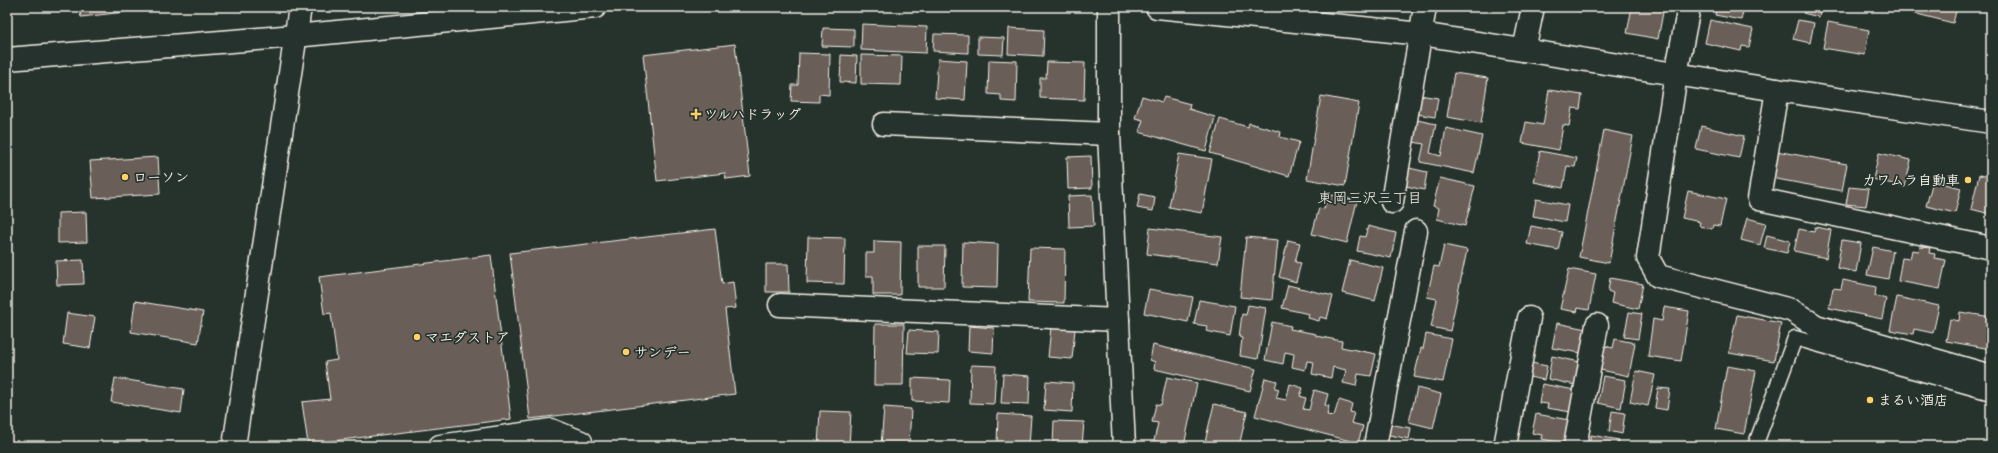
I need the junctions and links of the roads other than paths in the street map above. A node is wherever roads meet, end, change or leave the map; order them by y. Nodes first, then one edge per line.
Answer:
1 (300, 7) edge
2 (595, 7) edge
3 (1109, 7) edge
4 (1157, 7) edge
5 (1425, 7) edge
6 (1533, 7) edge
7 (1689, 7) edge
8 (1269, 13) edge
9 (1421, 34) junction
10 (295, 36) junction
11 (1524, 50) junction
12 (7, 59) edge
13 (1676, 74) junction
14 (1777, 90) junction
15 (1991, 122) edge
16 (884, 124) dead end
17 (1109, 134) junction
18 (1392, 202) dead end
19 (1416, 231) dead end
20 (1991, 248) edge
21 (780, 306) dead end
22 (1529, 318) dead end
23 (1118, 320) junction
24 (1597, 325) dead end
25 (1991, 376) edge
26 (1991, 393) edge
27 (234, 446) edge
28 (440, 446) edge
29 (581, 446) edge
30 (1124, 446) edge
31 (1375, 446) edge
32 (1505, 446) edge
33 (1575, 446) edge
34 (1755, 446) edge

1 - 10 street
2 - 10 street
3 - 17 street
4 - 8 street
5 - 9 street
6 - 11 street
7 - 13 street
8 - 9 street
9 - 11 street
9 - 18 street
10 - 12 street
10 - 27 street
11 - 13 street
13 - 14 street
13 - 25 street
14 - 15 street
14 - 20 street
16 - 17 street
17 - 23 street
19 - 31 street
21 - 23 street
22 - 32 street
23 - 30 street
24 - 33 street
26 - 34 lane
28 - 29 street

